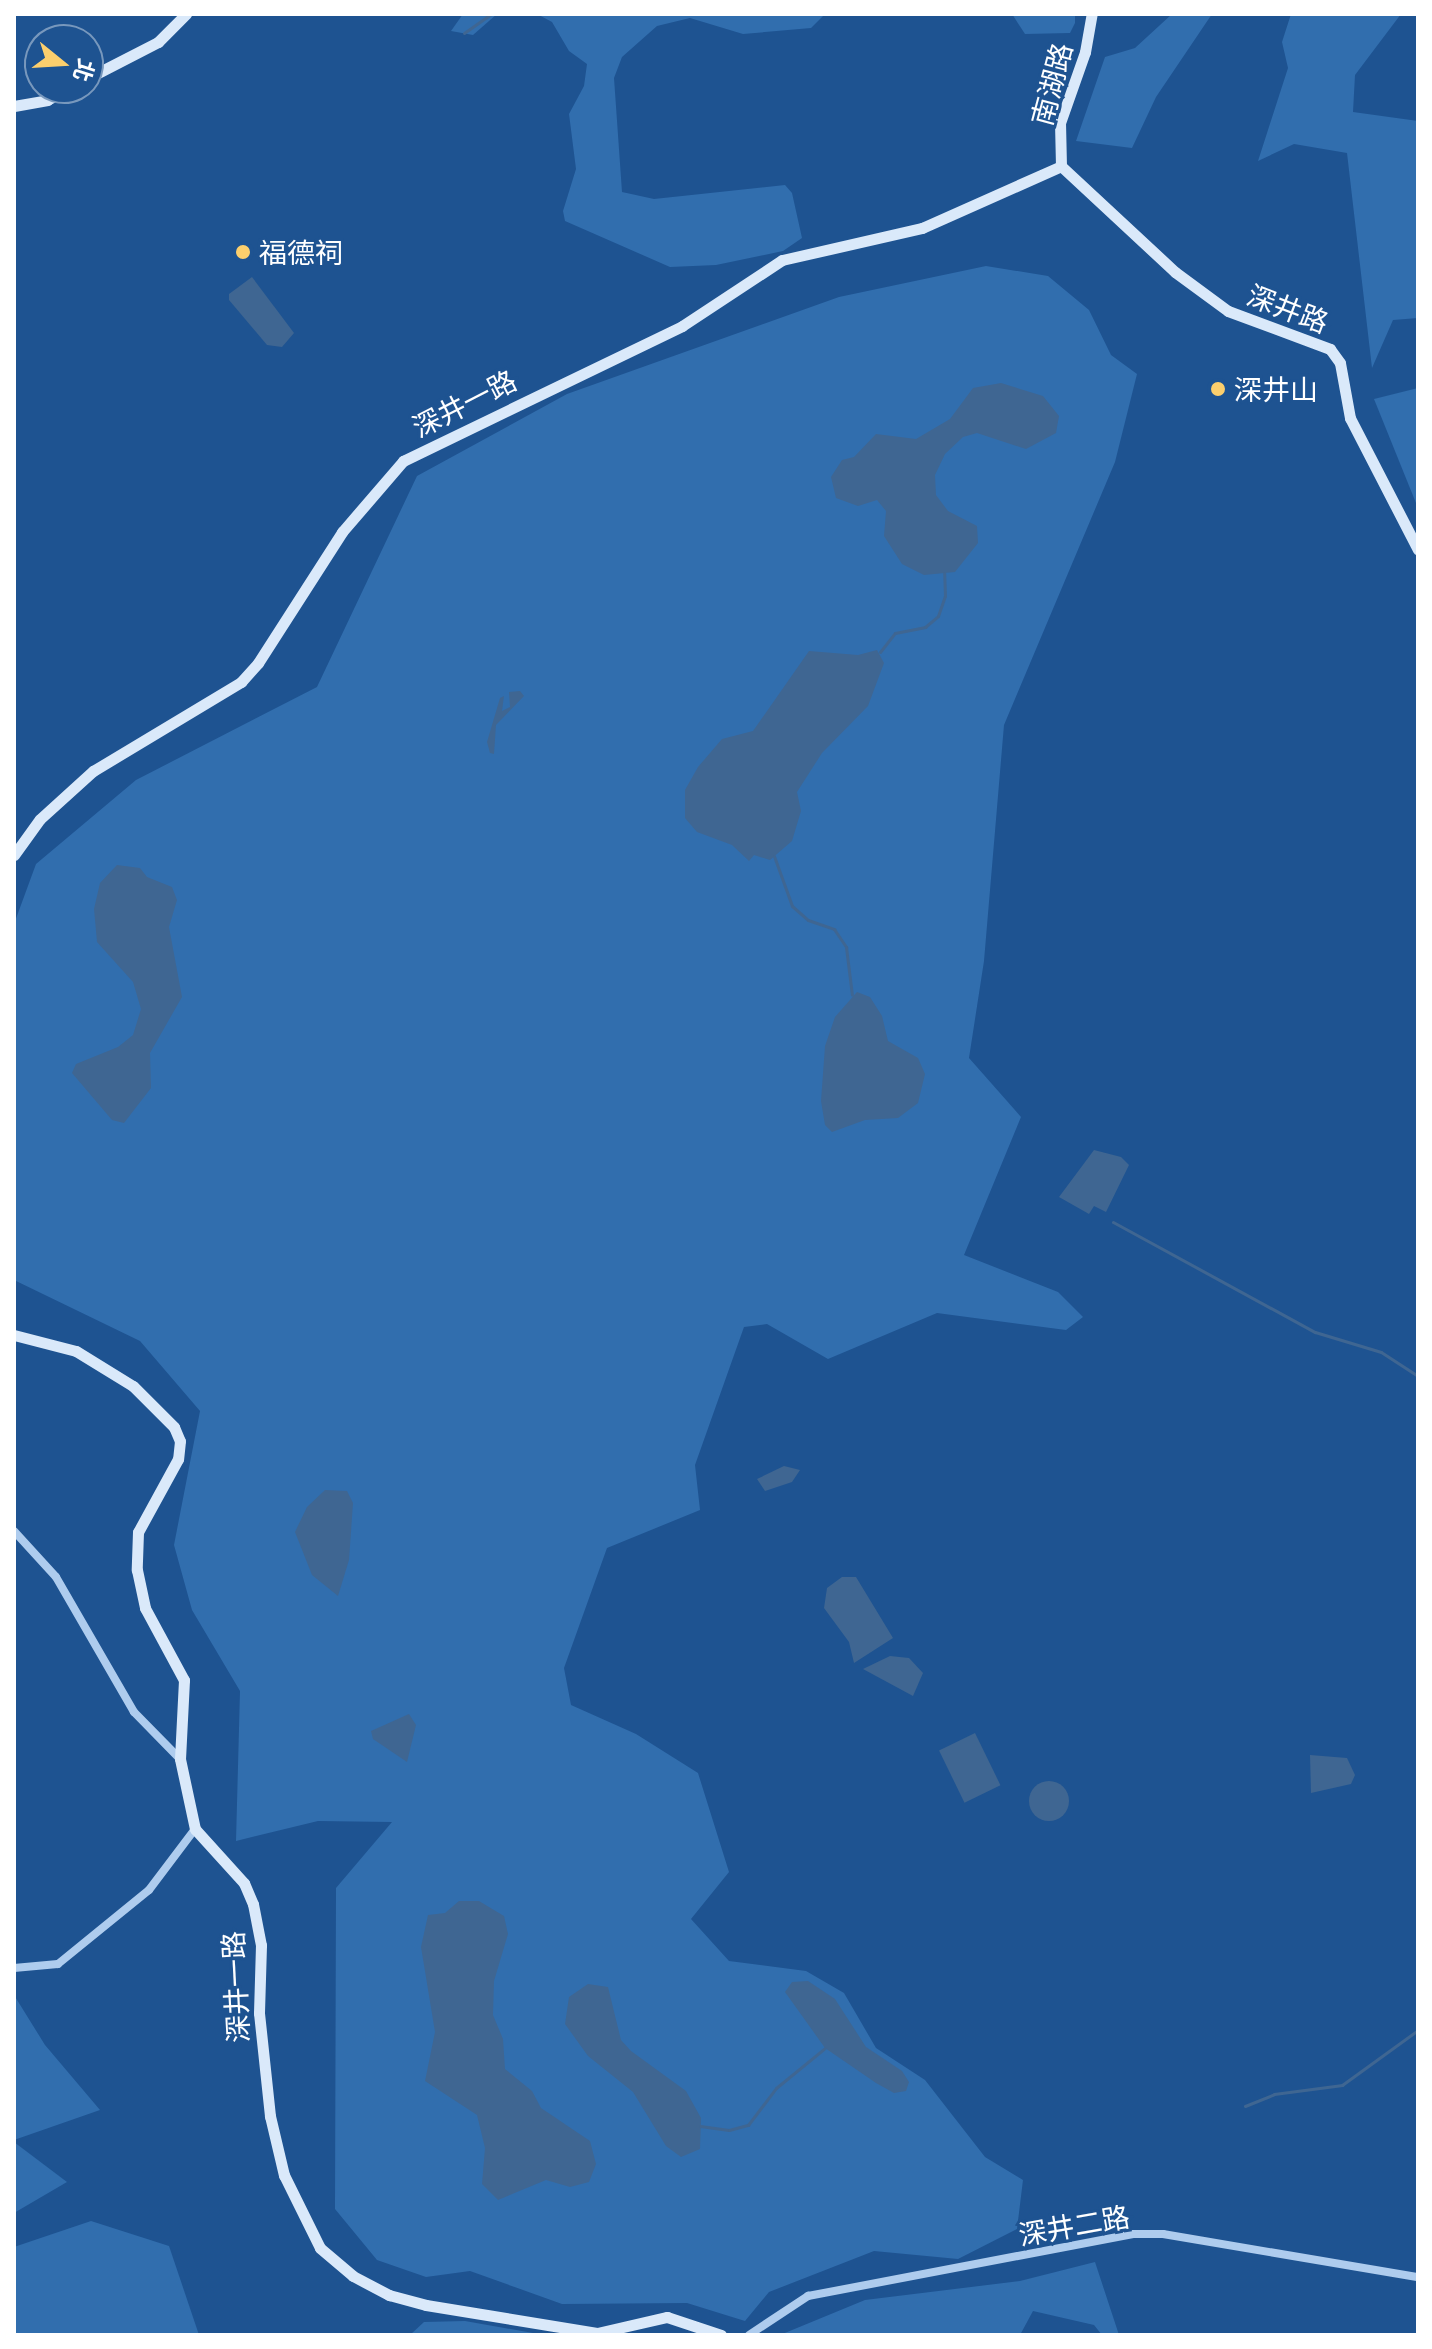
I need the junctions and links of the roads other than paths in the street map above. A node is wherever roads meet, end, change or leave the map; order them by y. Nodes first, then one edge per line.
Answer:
1 (186, 14) edge
2 (1092, 14) edge
3 (104, 70) edge
4 (1061, 166) junction
5 (1418, 550) edge
6 (14, 855) edge
7 (14, 1335) edge
8 (14, 1531) edge
9 (180, 1759) junction
10 (195, 1829) junction
11 (14, 1968) edge
12 (1418, 2277) edge
13 (721, 2335) edge
14 (749, 2335) edge

1 - 3 street
2 - 4 street, 南湖路
4 - 5 street, 深井路
4 - 6 street, 深井一路
7 - 9 street, 深井一路
8 - 9 street
9 - 10 street, 深井一路
10 - 11 street
10 - 13 street, 深井一路
12 - 14 street, 深井二路

